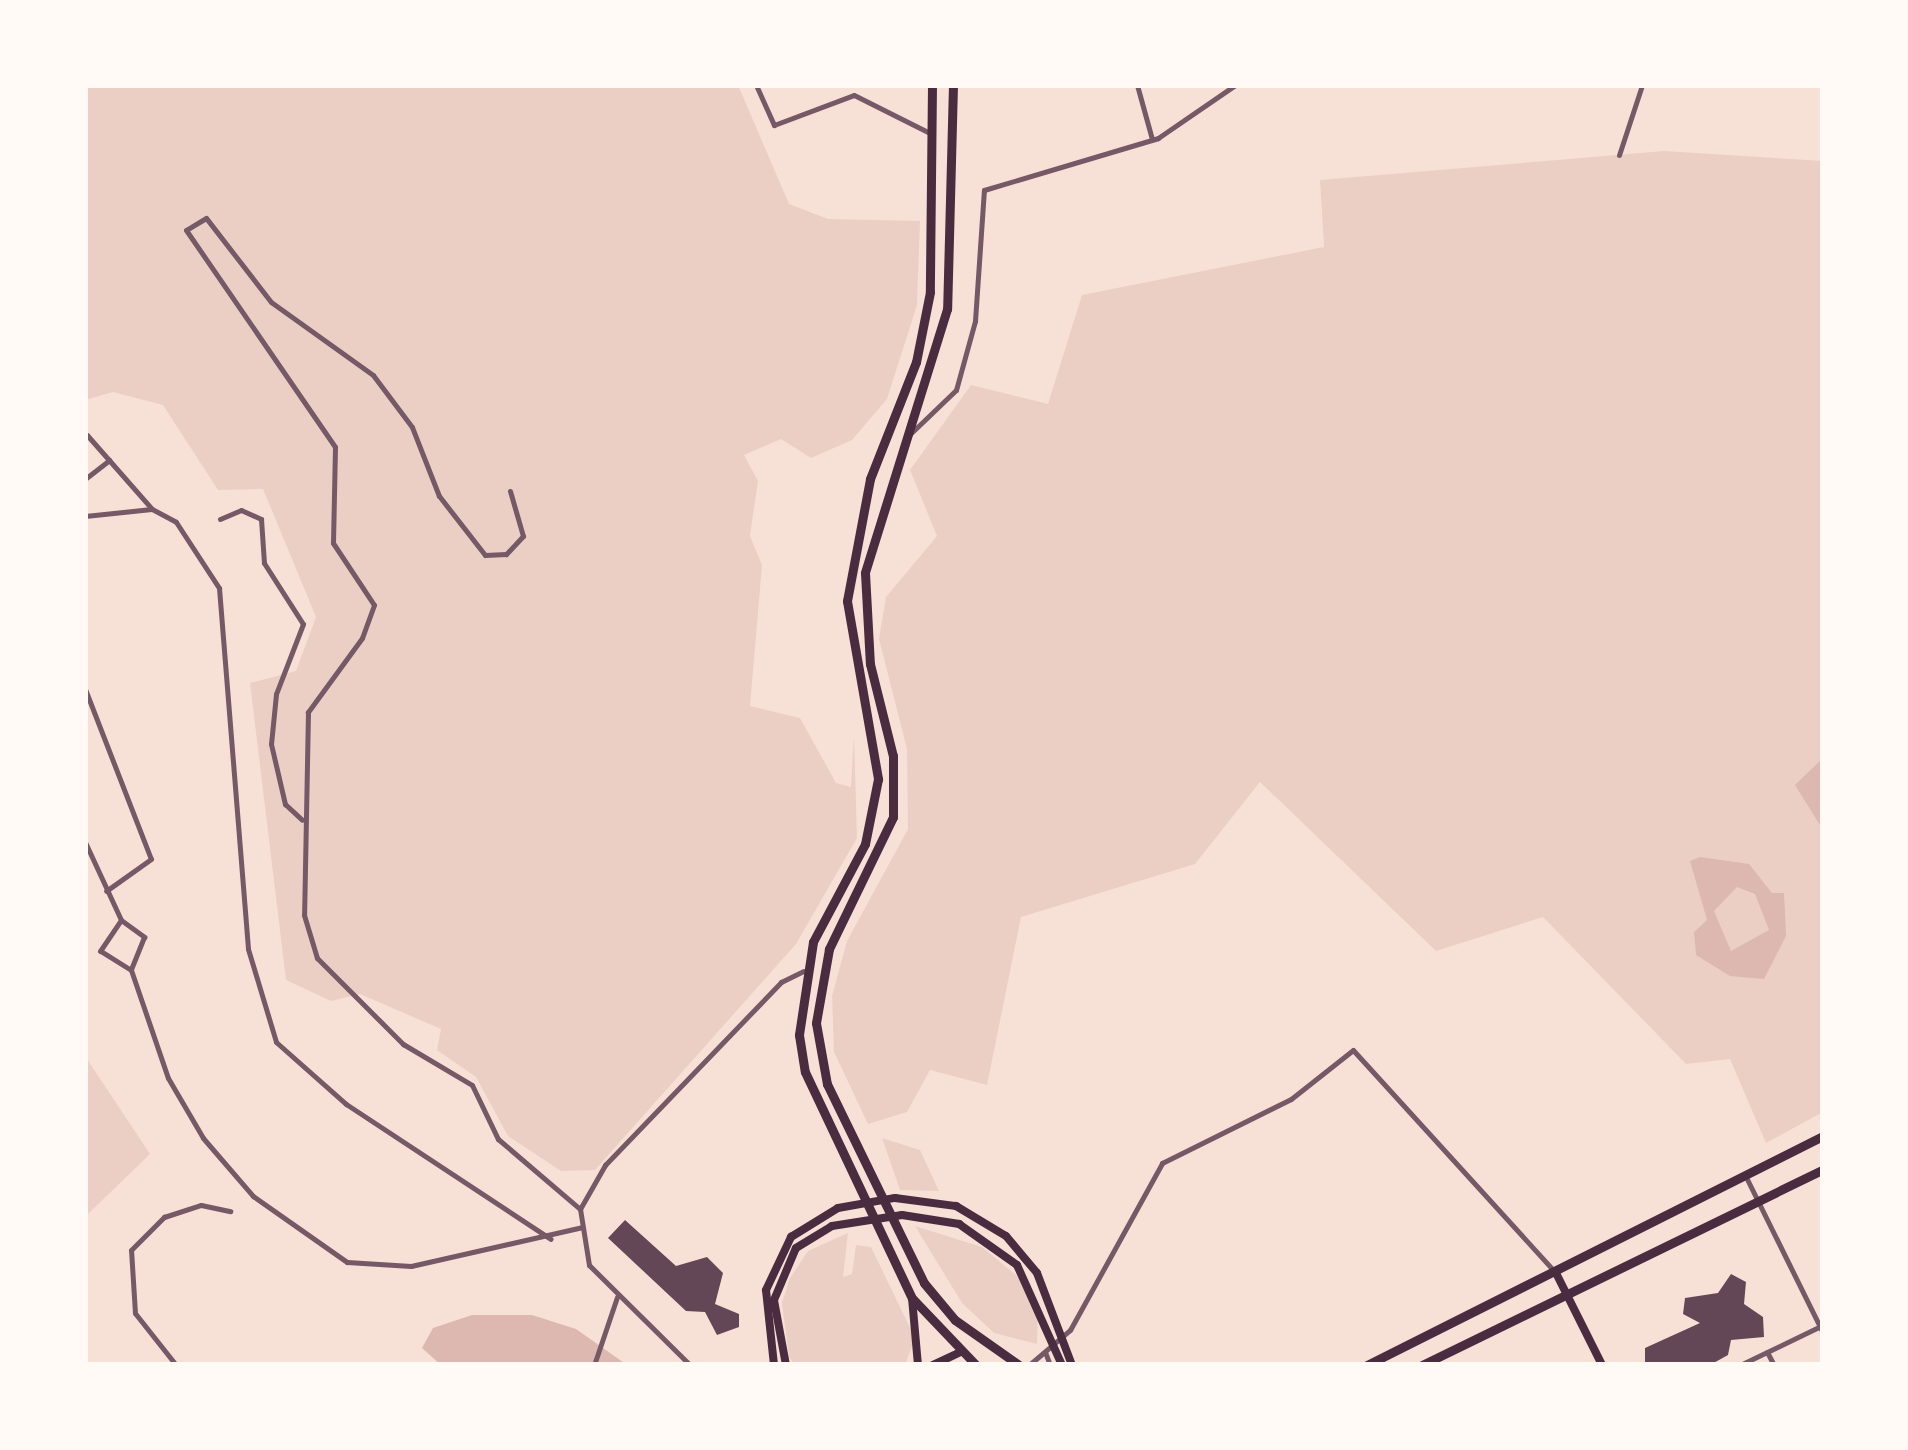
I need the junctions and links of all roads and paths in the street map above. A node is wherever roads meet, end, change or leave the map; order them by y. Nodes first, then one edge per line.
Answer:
1 (756, 85) edge
2 (932, 85) edge
3 (953, 85) edge
4 (1137, 85) edge
5 (1222, 85) edge
6 (1235, 85) edge
7 (1642, 85) edge
8 (1226, 92) junction
9 (933, 135) junction
10 (1152, 140) junction
11 (1619, 155) dead end
12 (87, 435) edge
13 (909, 435) junction
14 (109, 460) junction
15 (85, 479) edge
16 (510, 491) dead end
17 (152, 510) junction
18 (85, 516) edge
19 (220, 519) dead end
20 (85, 689) edge
21 (302, 820) junction
22 (85, 842) edge
23 (106, 891) junction
24 (121, 920) junction
25 (131, 970) junction
26 (804, 971) junction
27 (1823, 1136) edge
28 (1823, 1169) edge
29 (1745, 1176) junction
30 (1758, 1201) junction
31 (580, 1208) junction
32 (230, 1211) dead end
33 (583, 1227) junction
34 (550, 1239) junction
35 (1556, 1273) junction
36 (617, 1295) junction
37 (1567, 1295) junction
38 (912, 1298) junction
39 (1043, 1298) junction
40 (1822, 1328) edge
41 (1045, 1352) junction
42 (1767, 1352) junction
43 (959, 1354) junction
44 (1372, 1364) edge
45 (176, 1365) edge
46 (594, 1365) edge
47 (690, 1365) edge
48 (774, 1365) edge
49 (786, 1365) edge
50 (918, 1365) edge
51 (933, 1365) edge
52 (976, 1365) edge
53 (1019, 1365) edge
54 (1029, 1365) edge
55 (1050, 1365) edge
56 (1062, 1365) edge
57 (1072, 1365) edge
58 (1422, 1365) edge
59 (1602, 1365) edge
60 (1740, 1365) edge
61 (1774, 1365) edge

1 - 9 street
2 - 9 main road
3 - 13 main road
4 - 10 street
5 - 8 street
6 - 8 street
7 - 11 street
8 - 10 street
9 - 26 main road
10 - 13 street
12 - 14 street
13 - 53 main road
14 - 15 street
14 - 17 street
16 - 21 street
17 - 18 street
17 - 34 street
19 - 21 street
20 - 23 street
21 - 31 street
22 - 23 street
23 - 24 street
24 - 25 street
24 - 25 street
25 - 34 street
26 - 31 street
26 - 38 main road
27 - 29 main road
28 - 30 main road
29 - 30 street
29 - 35 main road
30 - 37 main road
30 - 40 street
31 - 33 street
32 - 45 street
33 - 34 street
33 - 36 street
35 - 37 main road
35 - 41 street
35 - 44 main road
36 - 46 street
36 - 47 street
37 - 58 main road
37 - 59 main road
38 - 43 main road
38 - 50 main road
39 - 48 main road
39 - 49 main road
39 - 56 main road
39 - 57 main road
40 - 42 street
41 - 54 street
41 - 55 street
42 - 60 street
42 - 61 street
43 - 51 main road
43 - 52 main road

